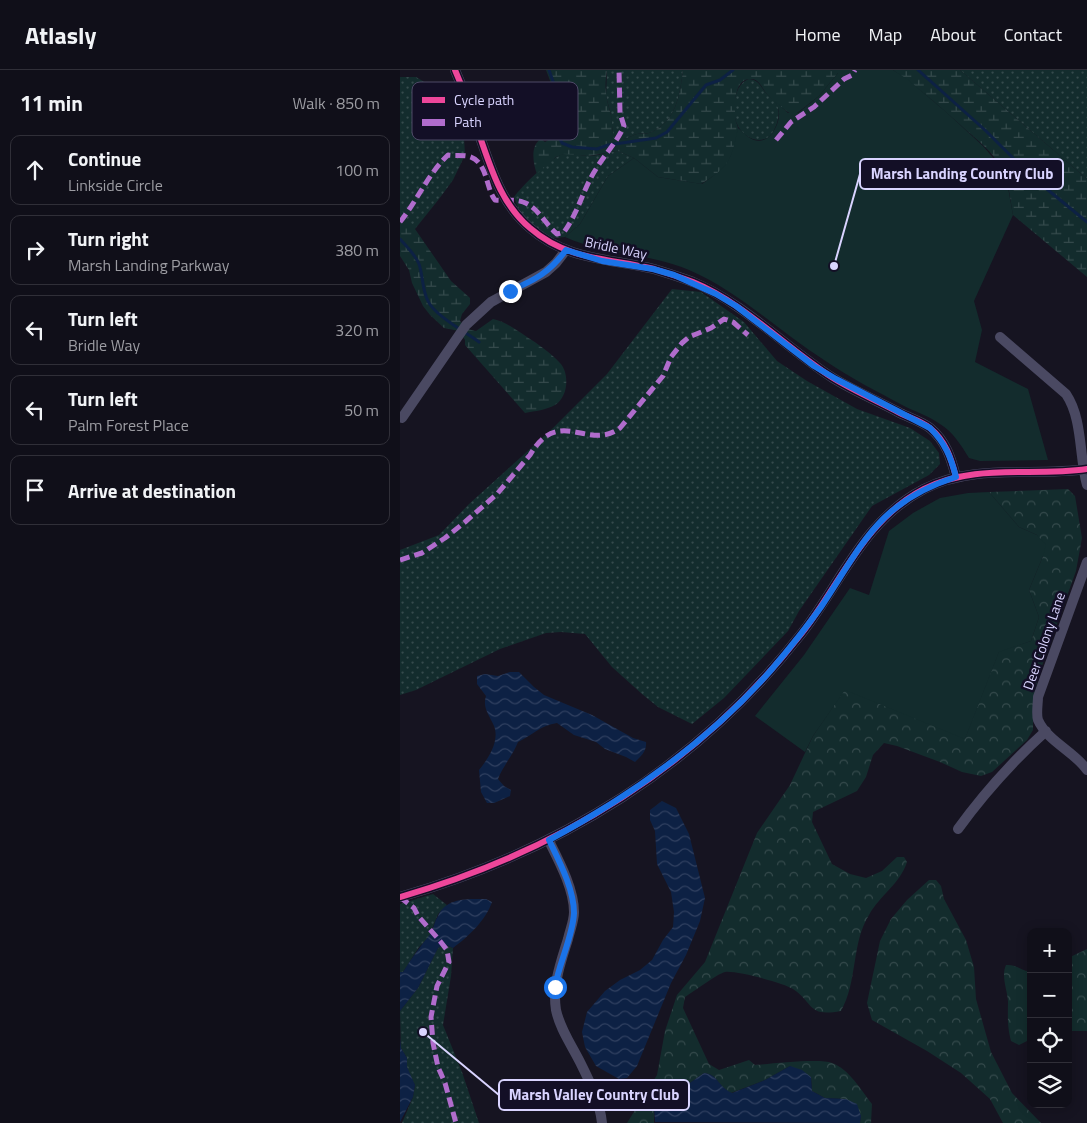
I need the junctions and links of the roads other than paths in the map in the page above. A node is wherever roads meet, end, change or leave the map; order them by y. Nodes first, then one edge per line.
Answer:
1 (455, 70) edge
2 (460, 82) edge
3 (482, 140) edge
4 (566, 250) junction
5 (1000, 337) dead end
6 (402, 418) dead end
7 (1085, 469) edge
8 (956, 477) junction
9 (1087, 485) edge
10 (1087, 562) edge
11 (1046, 731) junction
12 (1087, 770) edge
13 (958, 829) dead end
14 (549, 840) junction
15 (400, 897) edge
16 (602, 1123) edge

1 - 2 street, Bridle Way
3 - 4 street, Bridle Way
4 - 6 street
4 - 8 street, Bridle Way
5 - 7 street
7 - 8 street
7 - 9 street
8 - 14 street
10 - 11 street, Deer Colony Lane
11 - 12 street, Deer Colony Lane
11 - 13 street
14 - 15 street
14 - 16 street

